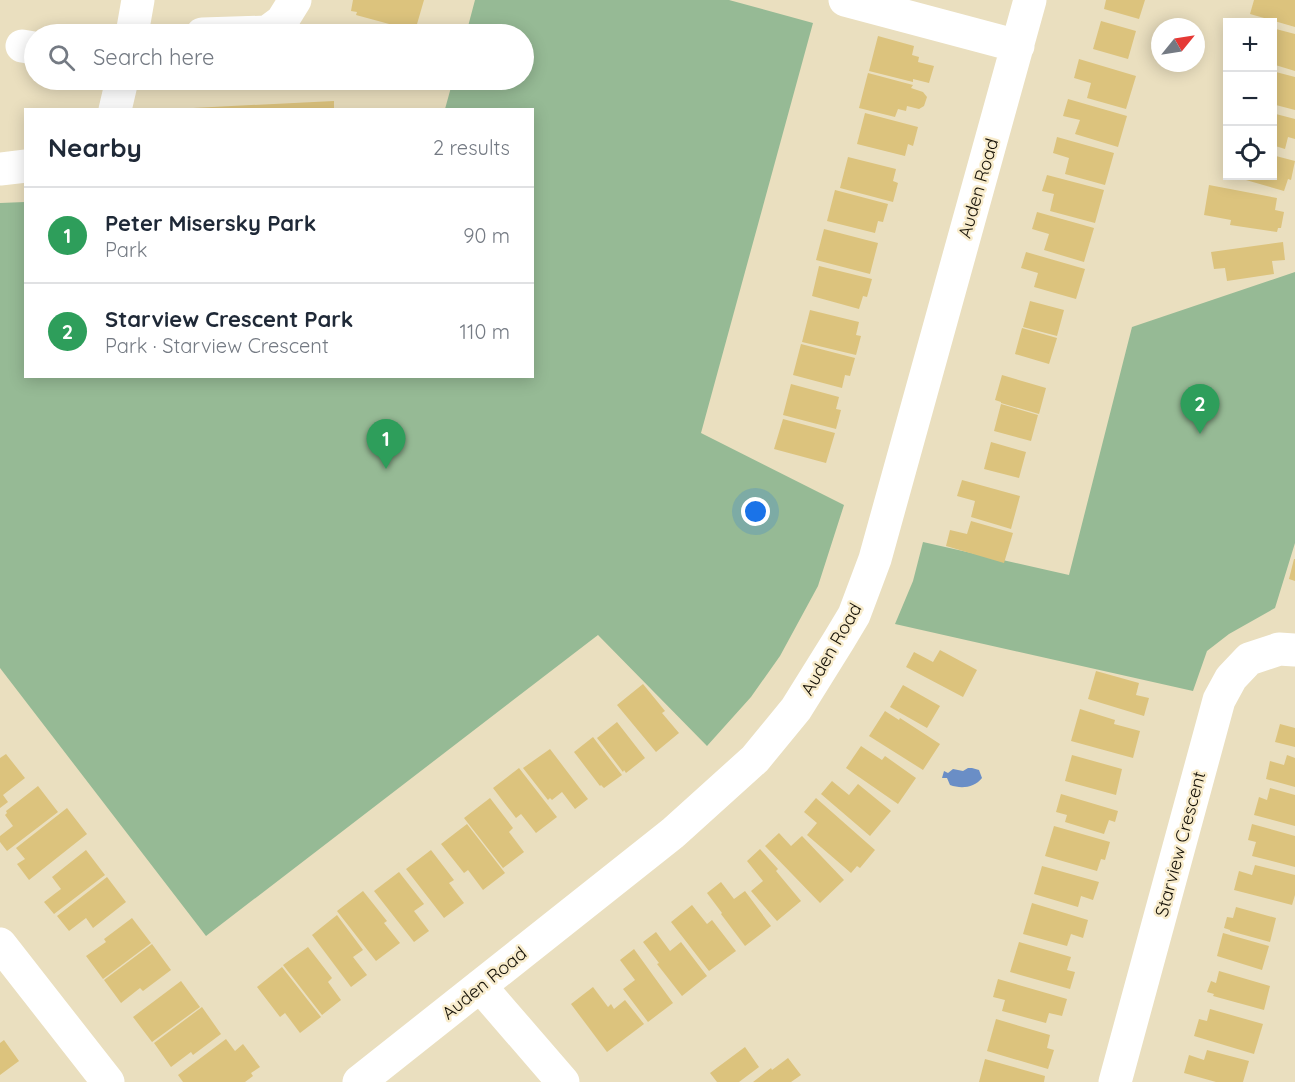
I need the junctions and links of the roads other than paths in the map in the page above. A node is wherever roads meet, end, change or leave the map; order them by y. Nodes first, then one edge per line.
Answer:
1 (138, 0) edge
2 (295, 0) edge
3 (844, 0) edge
4 (1030, 0) edge
5 (134, 24) edge
6 (278, 24) edge
7 (1018, 46) junction
8 (120, 90) edge
9 (115, 108) edge
10 (24, 166) edge
11 (0, 169) edge
12 (1295, 650) edge
13 (0, 944) edge
14 (480, 986) junction
15 (108, 1082) edge
16 (359, 1082) edge
17 (563, 1082) edge
18 (1115, 1082) edge

1 - 5 street
2 - 6 street
3 - 7 street
4 - 7 street, Auden Road
7 - 14 street, Auden Road
8 - 9 street
10 - 11 street
12 - 18 street, Starview Crescent
13 - 15 street
14 - 16 street, Auden Road
14 - 17 street

